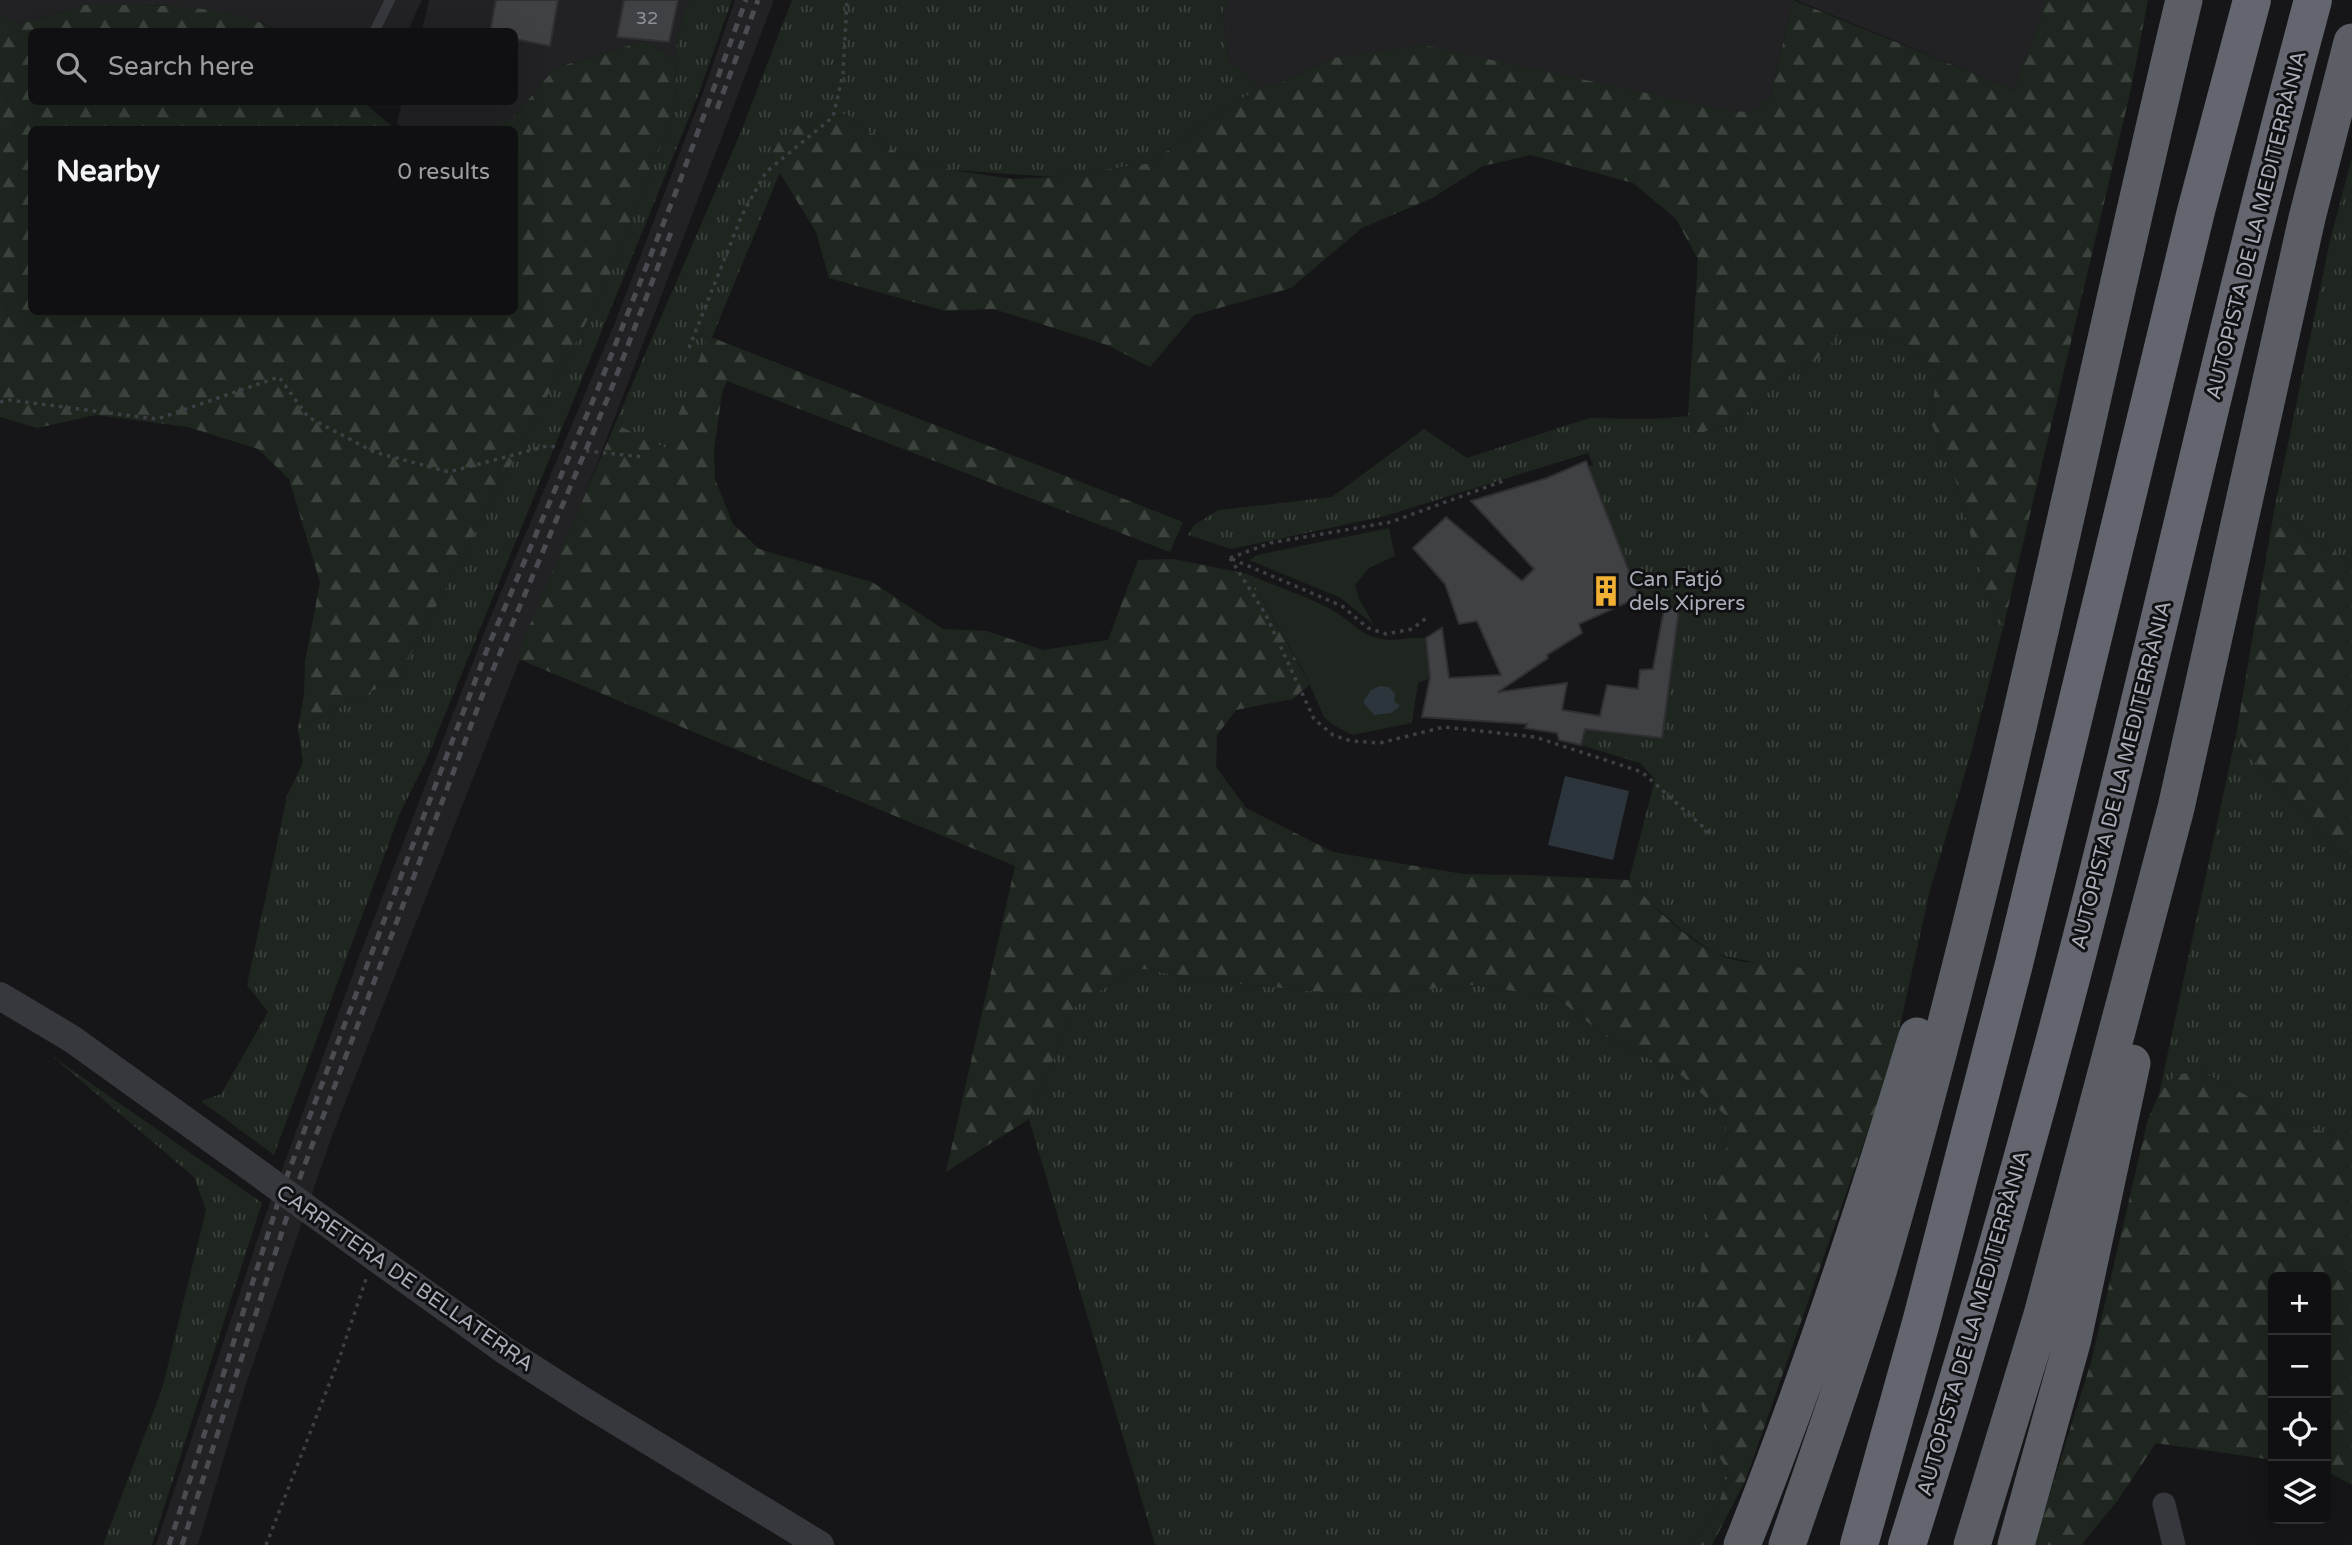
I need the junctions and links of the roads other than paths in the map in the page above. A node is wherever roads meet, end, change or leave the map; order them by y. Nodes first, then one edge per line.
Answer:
1 (390, 0) edge
2 (2252, 0) edge
3 (2313, 0) edge
4 (2181, 8) edge
5 (376, 28) edge
6 (2352, 42) edge
7 (2176, 808) junction
8 (1997, 814) junction
9 (0, 996) edge
10 (2164, 1503) dead end
11 (1861, 1535) edge
12 (820, 1545) edge
13 (1742, 1545) edge
14 (1787, 1545) edge
15 (1907, 1545) edge
16 (1972, 1545) edge
17 (2016, 1545) edge
18 (2174, 1545) edge

1 - 5 lane
2 - 11 highway
3 - 15 highway, AUTOPISTA DE LA MEDITERRÀNIA
4 - 8 highway
6 - 7 highway
7 - 16 highway
7 - 17 highway
8 - 13 highway
8 - 14 highway
9 - 12 street, CARRETERA DE BELLATERRA, bridge
10 - 18 street

